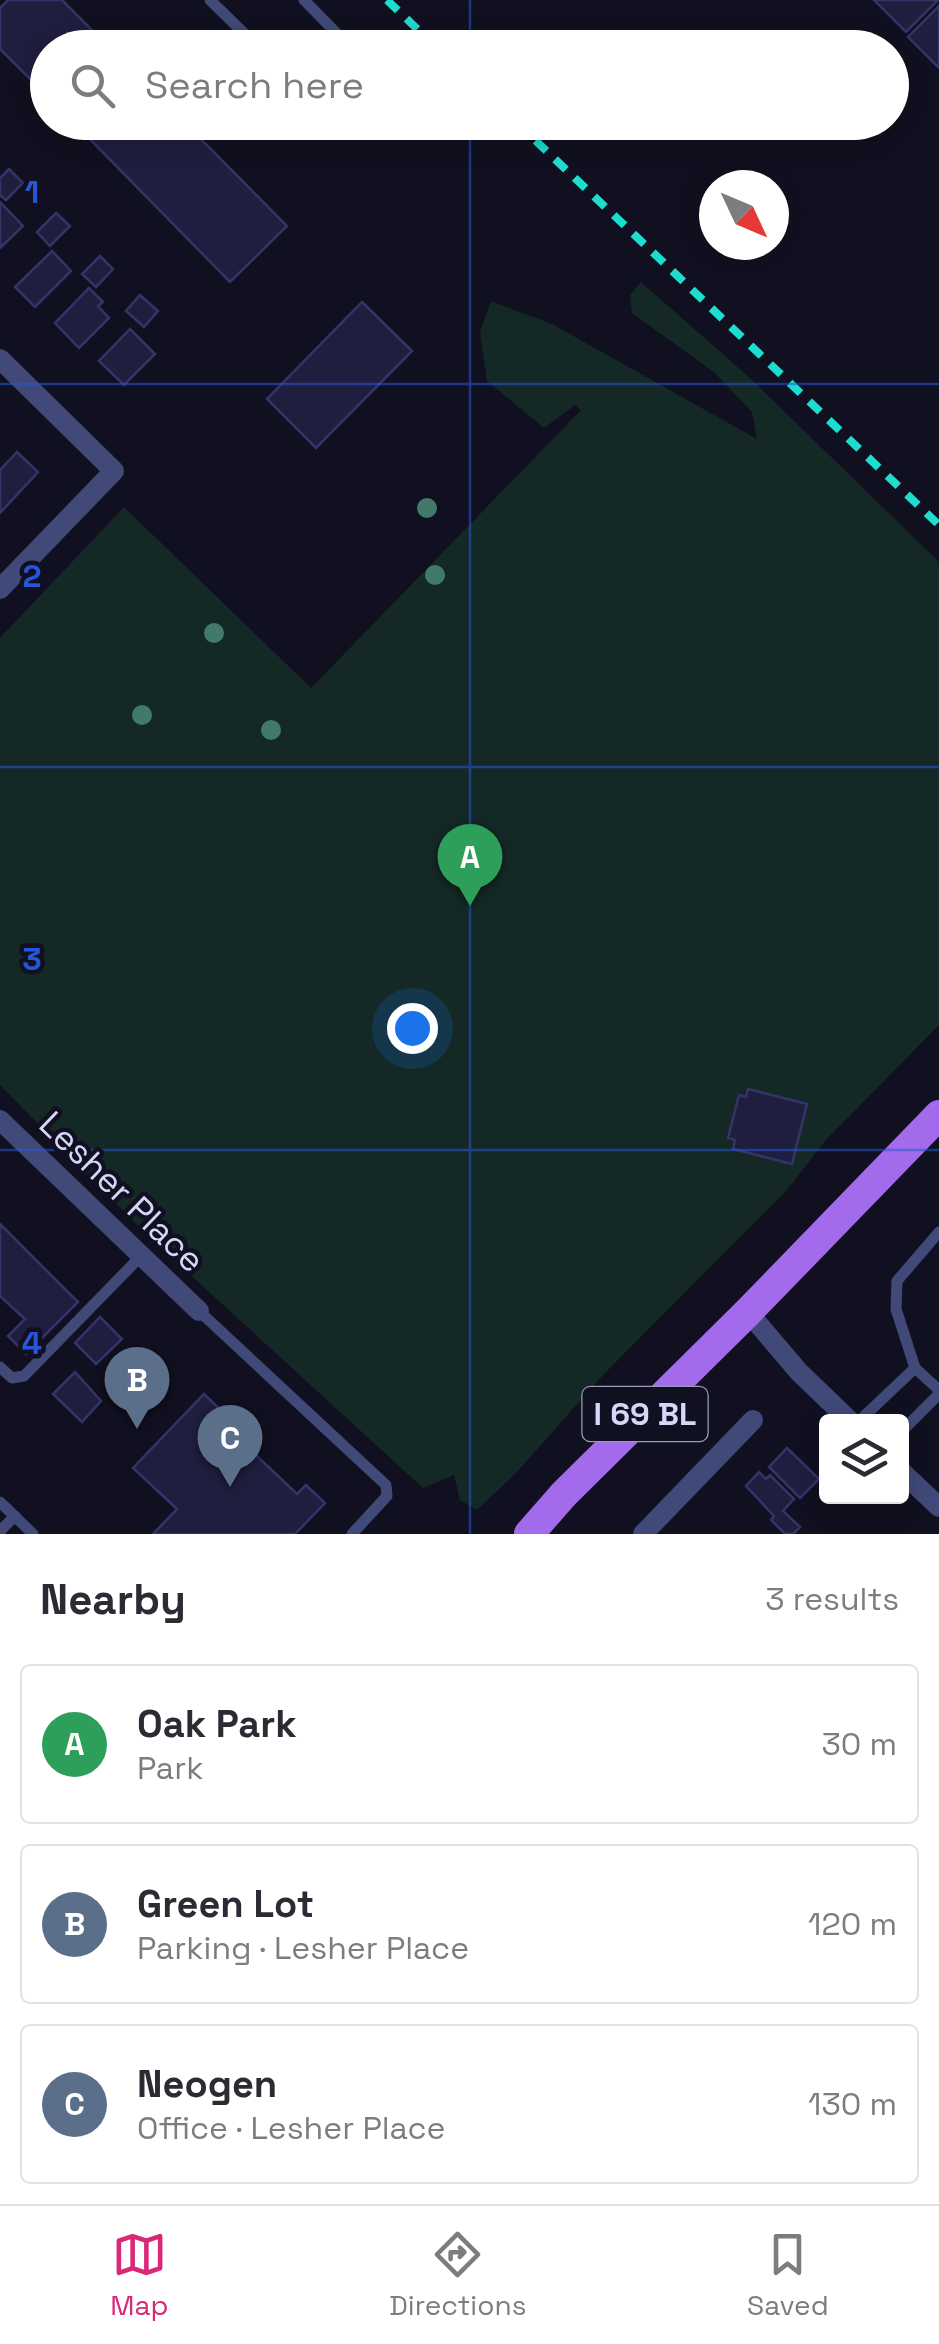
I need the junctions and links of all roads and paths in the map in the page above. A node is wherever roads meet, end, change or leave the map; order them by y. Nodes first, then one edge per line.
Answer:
1 (210, 0) edge
2 (304, 0) edge
3 (241, 30) edge
4 (333, 30) edge
5 (0, 359) edge
6 (0, 589) edge
7 (939, 1116) edge
8 (1, 1122) edge
9 (939, 1232) edge
10 (141, 1256) junction
11 (199, 1311) joint
12 (748, 1312) junction
13 (0, 1367) edge
14 (915, 1368) junction
15 (939, 1392) edge
16 (845, 1414) edge
17 (863, 1414) edge
18 (753, 1420) dead end
19 (909, 1424) edge
20 (909, 1479) edge
21 (0, 1502) edge
22 (939, 1508) edge
23 (14, 1516) junction
24 (0, 1531) edge
25 (647, 1533) edge
26 (33, 1534) edge
27 (352, 1534) edge
28 (529, 1534) edge

1 - 3 lane
2 - 4 lane
5 - 6 street
7 - 12 main road, I 69 BL
8 - 10 street, Lesher Place
9 - 14 lane
10 - 11 street, Lesher Place
10 - 13 lane
11 - 27 lane
12 - 16 street
12 - 28 main road, I 69 BL
14 - 15 lane
14 - 17 lane
15 - 19 lane
18 - 25 street
20 - 22 street
21 - 23 lane
23 - 24 lane
23 - 26 lane

